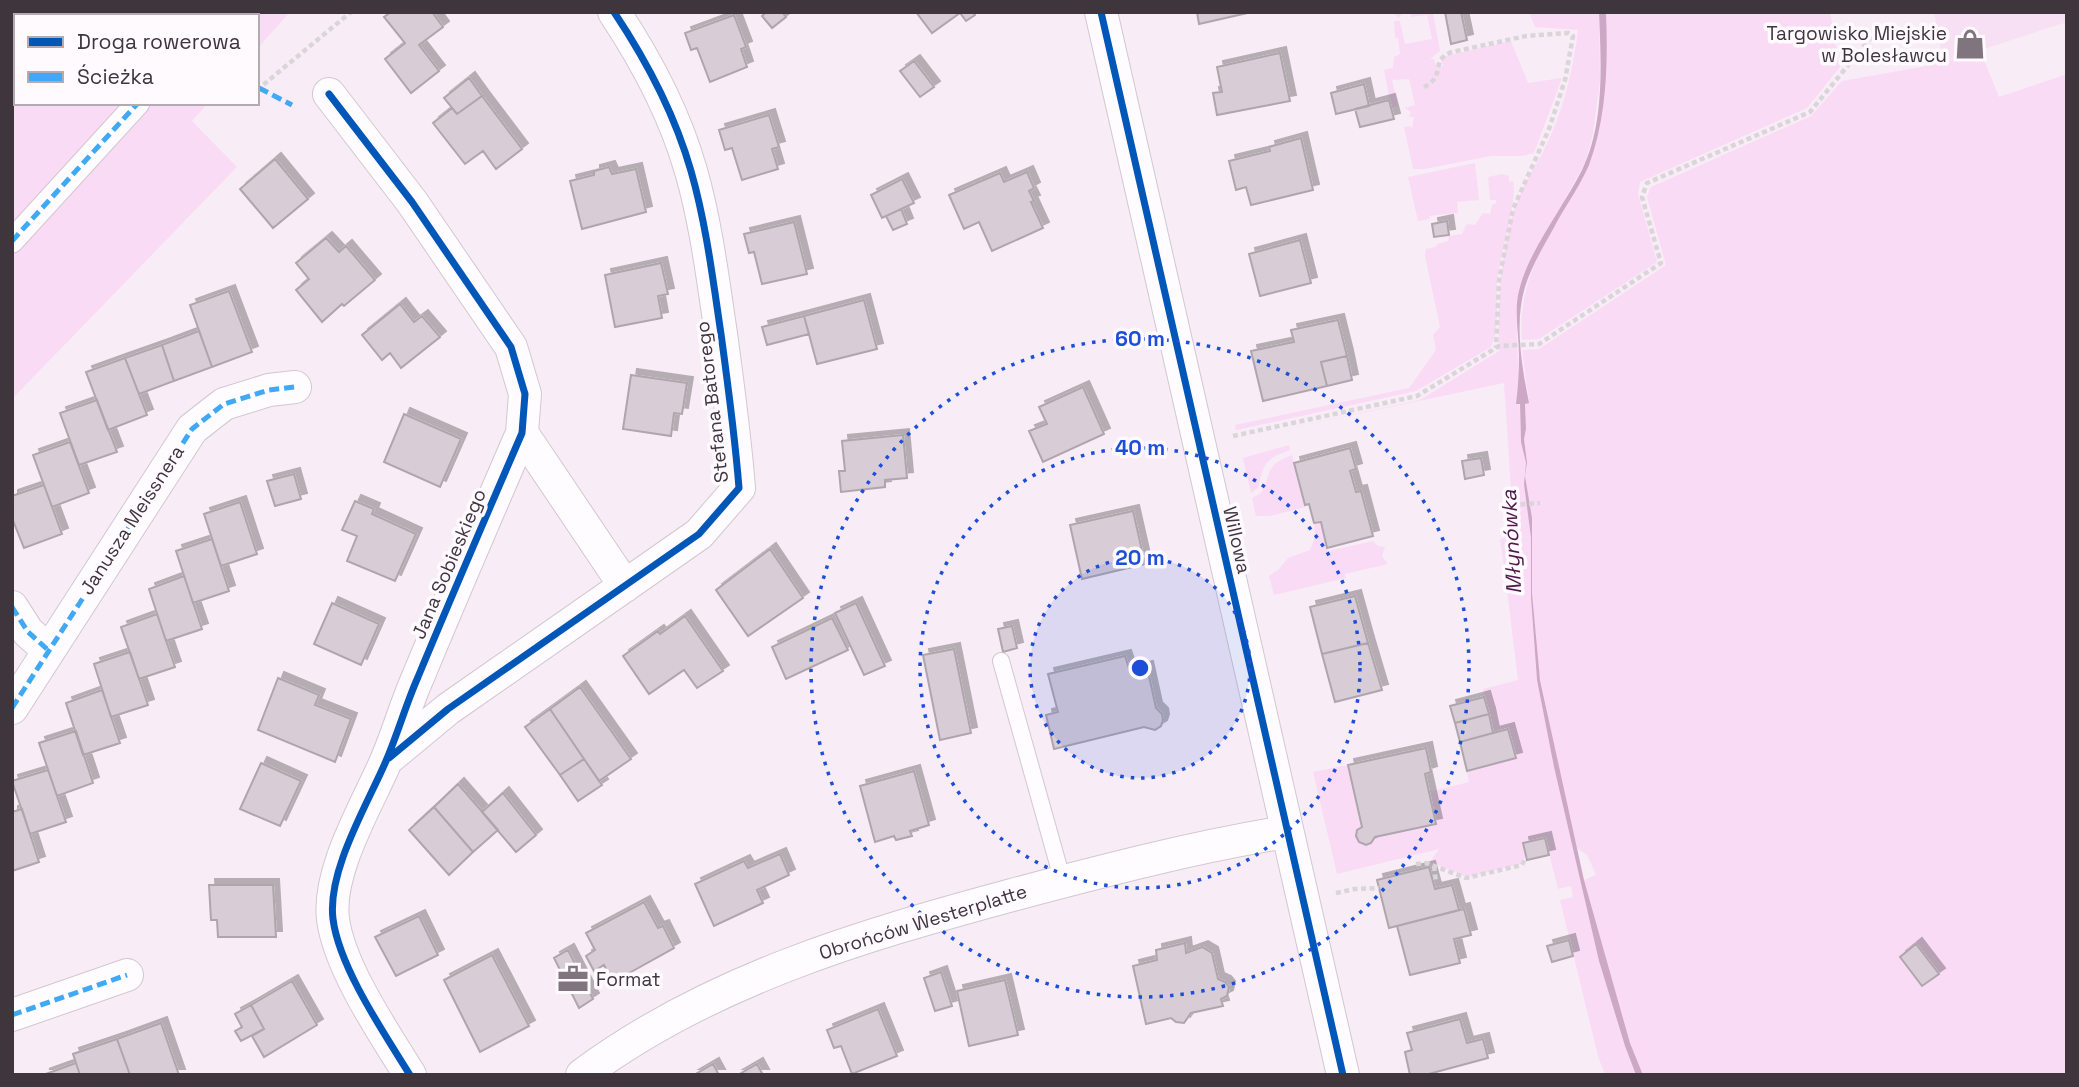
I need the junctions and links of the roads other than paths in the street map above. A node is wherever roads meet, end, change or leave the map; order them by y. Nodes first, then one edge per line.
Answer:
1 (614, 12) edge
2 (1101, 12) edge
3 (329, 94) dead end
4 (136, 105) edge
5 (12, 241) edge
6 (295, 387) dead end
7 (522, 433) junction
8 (625, 586) junction
9 (12, 607) edge
10 (48, 650) junction
11 (1001, 661) dead end
12 (12, 708) edge
13 (386, 760) junction
14 (1286, 832) junction
15 (1063, 881) junction
16 (127, 975) dead end
17 (12, 1015) edge
18 (410, 1075) edge
19 (582, 1075) edge
20 (1343, 1075) edge

1 - 8 street, Stefana Batorego
2 - 14 street, Willowa
3 - 7 street, Jana Sobieskiego
4 - 5 street
6 - 10 street, Janusza Meissnera
7 - 8 street
7 - 13 street, Jana Sobieskiego
8 - 13 street, Stefana Batorego
9 - 10 street
10 - 12 street, Janusza Meissnera
11 - 15 lane
13 - 18 street, Jana Sobieskiego
14 - 15 street, Obrońców Westerplatte
14 - 20 street, Willowa
15 - 19 street, Obrońców Westerplatte
16 - 17 street

